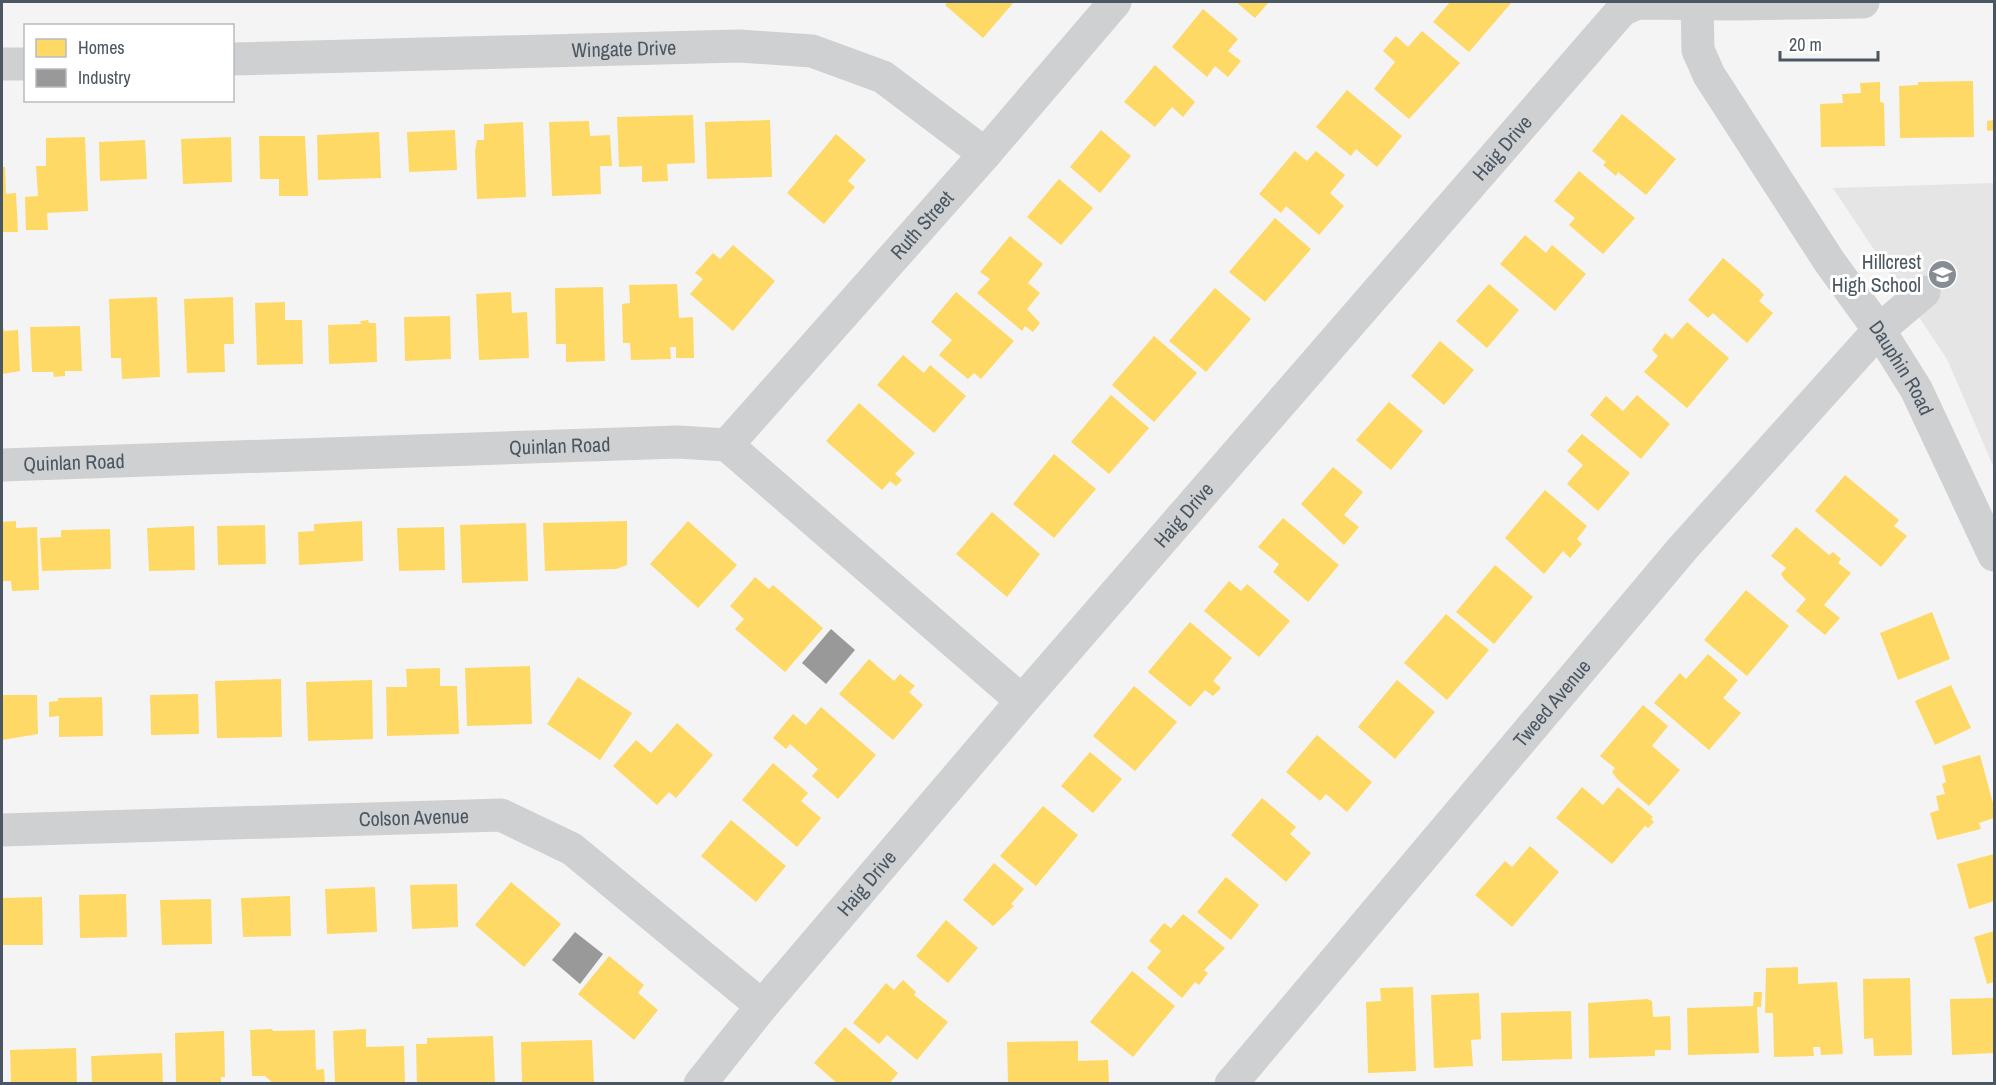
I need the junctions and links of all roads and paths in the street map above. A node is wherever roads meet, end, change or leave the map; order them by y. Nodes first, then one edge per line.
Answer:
1 (1115, 2) edge
2 (1863, 2) edge
3 (1697, 3) edge
4 (234, 58) edge
5 (2, 64) edge
6 (24, 64) edge
7 (985, 153) junction
8 (1924, 292) dead end
9 (1879, 330) junction
10 (727, 445) junction
11 (2, 465) edge
12 (1995, 555) edge
13 (1022, 701) junction
14 (2, 830) edge
15 (762, 1006) junction
16 (700, 1083) edge
17 (1231, 1083) edge

1 - 7 street, Ruth Street
2 - 3 street, Haig Drive
3 - 9 street, Dauphin Road
3 - 13 street, Haig Drive
4 - 7 street, Wingate Drive
5 - 6 street
7 - 10 street, Ruth Street
8 - 9 street, Tweed Avenue
9 - 12 street, Dauphin Road
9 - 17 street, Tweed Avenue
10 - 11 street, Quinlan Road
10 - 13 street
13 - 15 street, Haig Drive
14 - 15 street, Colson Avenue
15 - 16 street, Haig Drive

